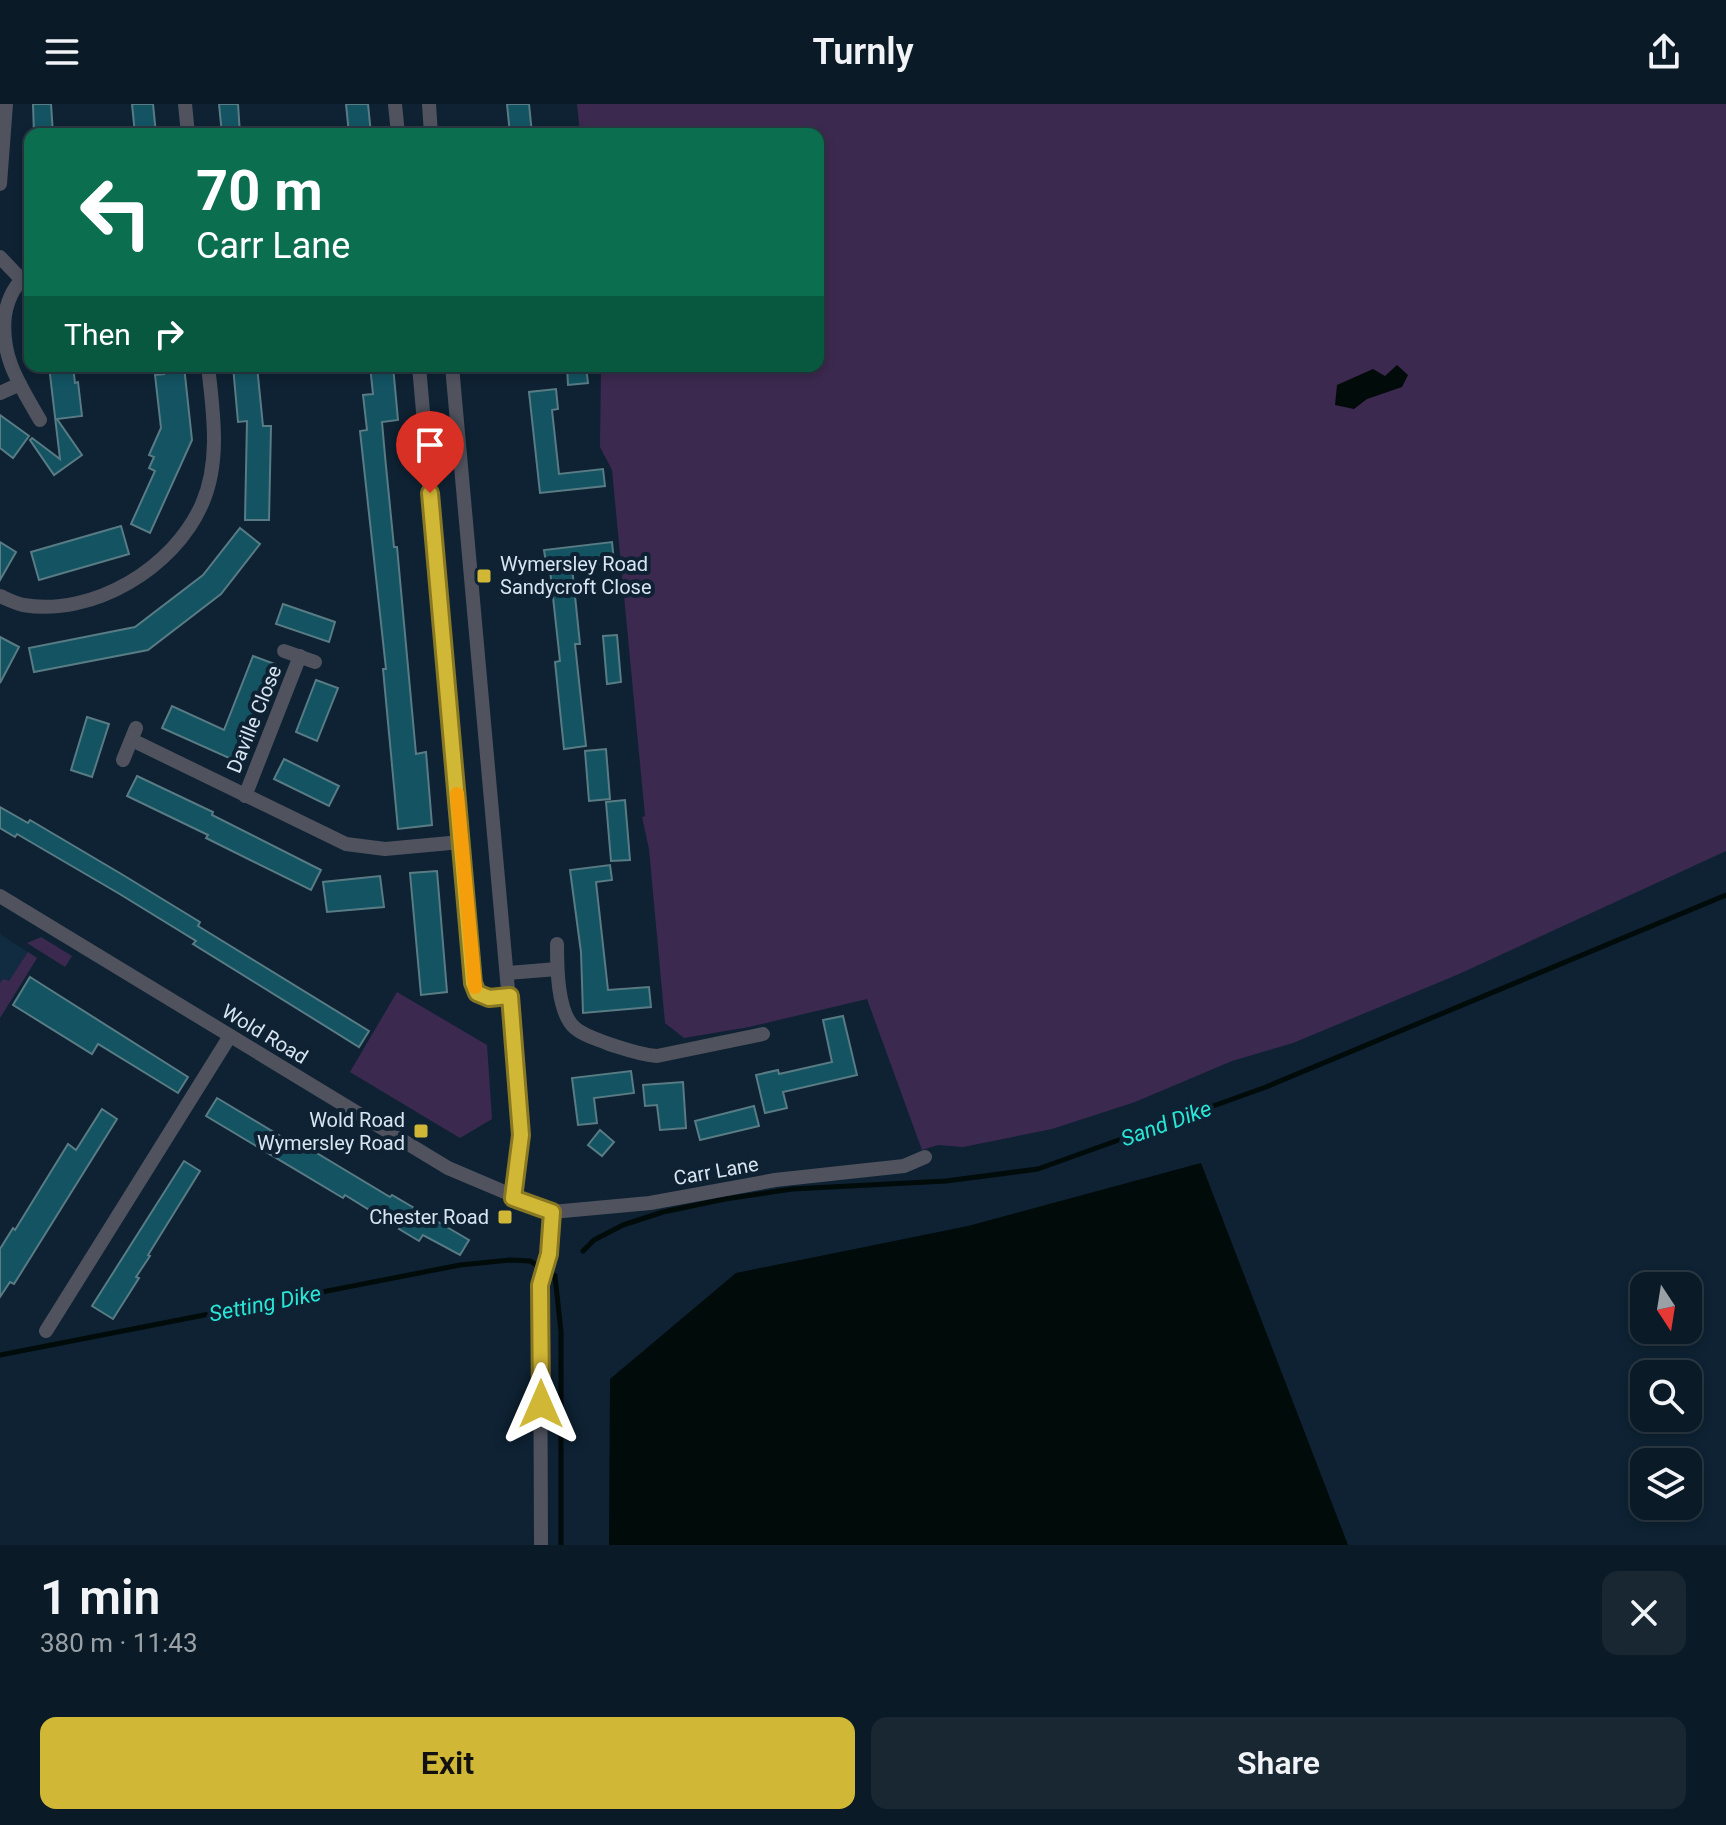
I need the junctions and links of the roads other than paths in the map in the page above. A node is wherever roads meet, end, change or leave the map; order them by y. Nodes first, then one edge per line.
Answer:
1 (6, 104) edge
2 (185, 104) edge
3 (395, 104) edge
4 (429, 104) edge
5 (187, 128) edge
6 (397, 128) edge
7 (431, 128) edge
8 (1, 142) edge
9 (0, 184) edge
10 (0, 257) edge
11 (24, 275) edge
12 (24, 277) edge
13 (208, 372) edge
14 (420, 372) edge
15 (453, 372) edge
16 (20, 384) junction
17 (0, 393) edge
18 (40, 420) dead end
19 (0, 596) edge
20 (284, 651) dead end
21 (123, 760) dead end
22 (245, 796) junction
23 (461, 842) junction
24 (0, 896) edge
25 (557, 944) dead end
26 (557, 969) junction
27 (507, 973) junction
28 (510, 996) junction
29 (763, 1034) dead end
30 (230, 1036) junction
31 (744, 1038) junction
32 (747, 1054) dead end
33 (925, 1157) dead end
34 (513, 1198) junction
35 (552, 1212) junction
36 (46, 1331) dead end
37 (541, 1545) edge

1 - 8 street
2 - 5 street
3 - 6 street
4 - 7 street
8 - 9 street
10 - 11 street
12 - 16 street
13 - 19 street
14 - 23 street
15 - 27 street
16 - 17 street
16 - 18 street
20 - 22 street, Daville Close
21 - 22 street, Daville Close
22 - 23 street, Daville Close
23 - 28 street
24 - 30 street, Wold Road
25 - 26 street
26 - 27 street
26 - 31 street
27 - 28 street
28 - 34 street
29 - 31 street
30 - 34 street, Wold Road
30 - 36 street
31 - 32 street
33 - 35 street, Carr Lane
34 - 35 street, Carr Lane
35 - 37 street

